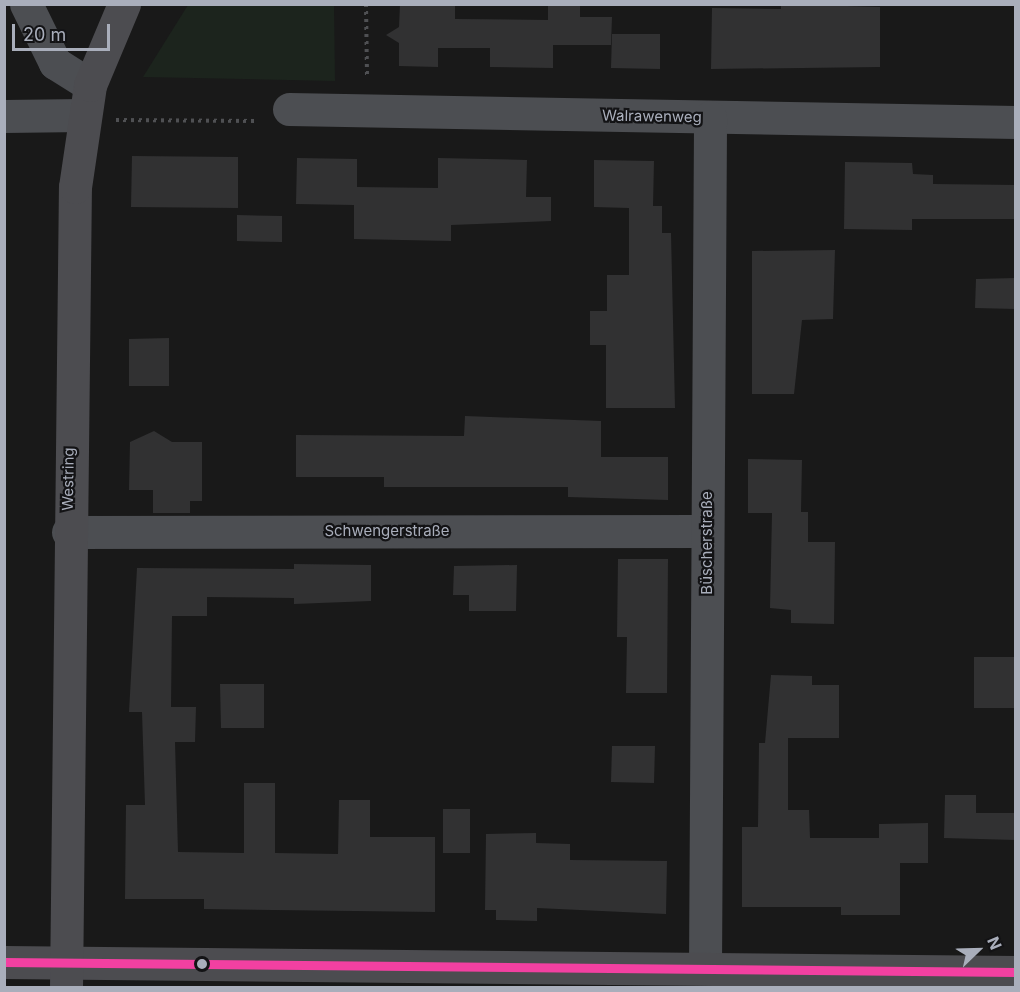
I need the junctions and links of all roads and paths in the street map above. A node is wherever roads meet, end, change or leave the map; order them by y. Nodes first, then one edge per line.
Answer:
1 (26, 4) edge
2 (124, 4) edge
3 (366, 4) edge
4 (87, 100) junction
5 (289, 109) joint
6 (367, 110) junction
7 (4, 116) edge
8 (710, 117) junction
9 (1016, 122) edge
10 (707, 531) junction
11 (68, 532) junction
12 (4, 962) edge
13 (705, 968) junction
14 (1016, 972) edge
15 (66, 975) edge
16 (836, 979) edge

1 - 4 street
2 - 4 street, Westring
3 - 6 path
4 - 5 path
4 - 7 street
4 - 11 street, Westring
5 - 6 street, Walrawenweg
6 - 8 street, Walrawenweg
8 - 9 street, Walrawenweg
8 - 10 street, Büscherstraße
10 - 11 street, Schwengerstraße
10 - 13 street, Büscherstraße
11 - 15 street, Westring
12 - 15 street
13 - 15 street
13 - 16 street
14 - 16 street

